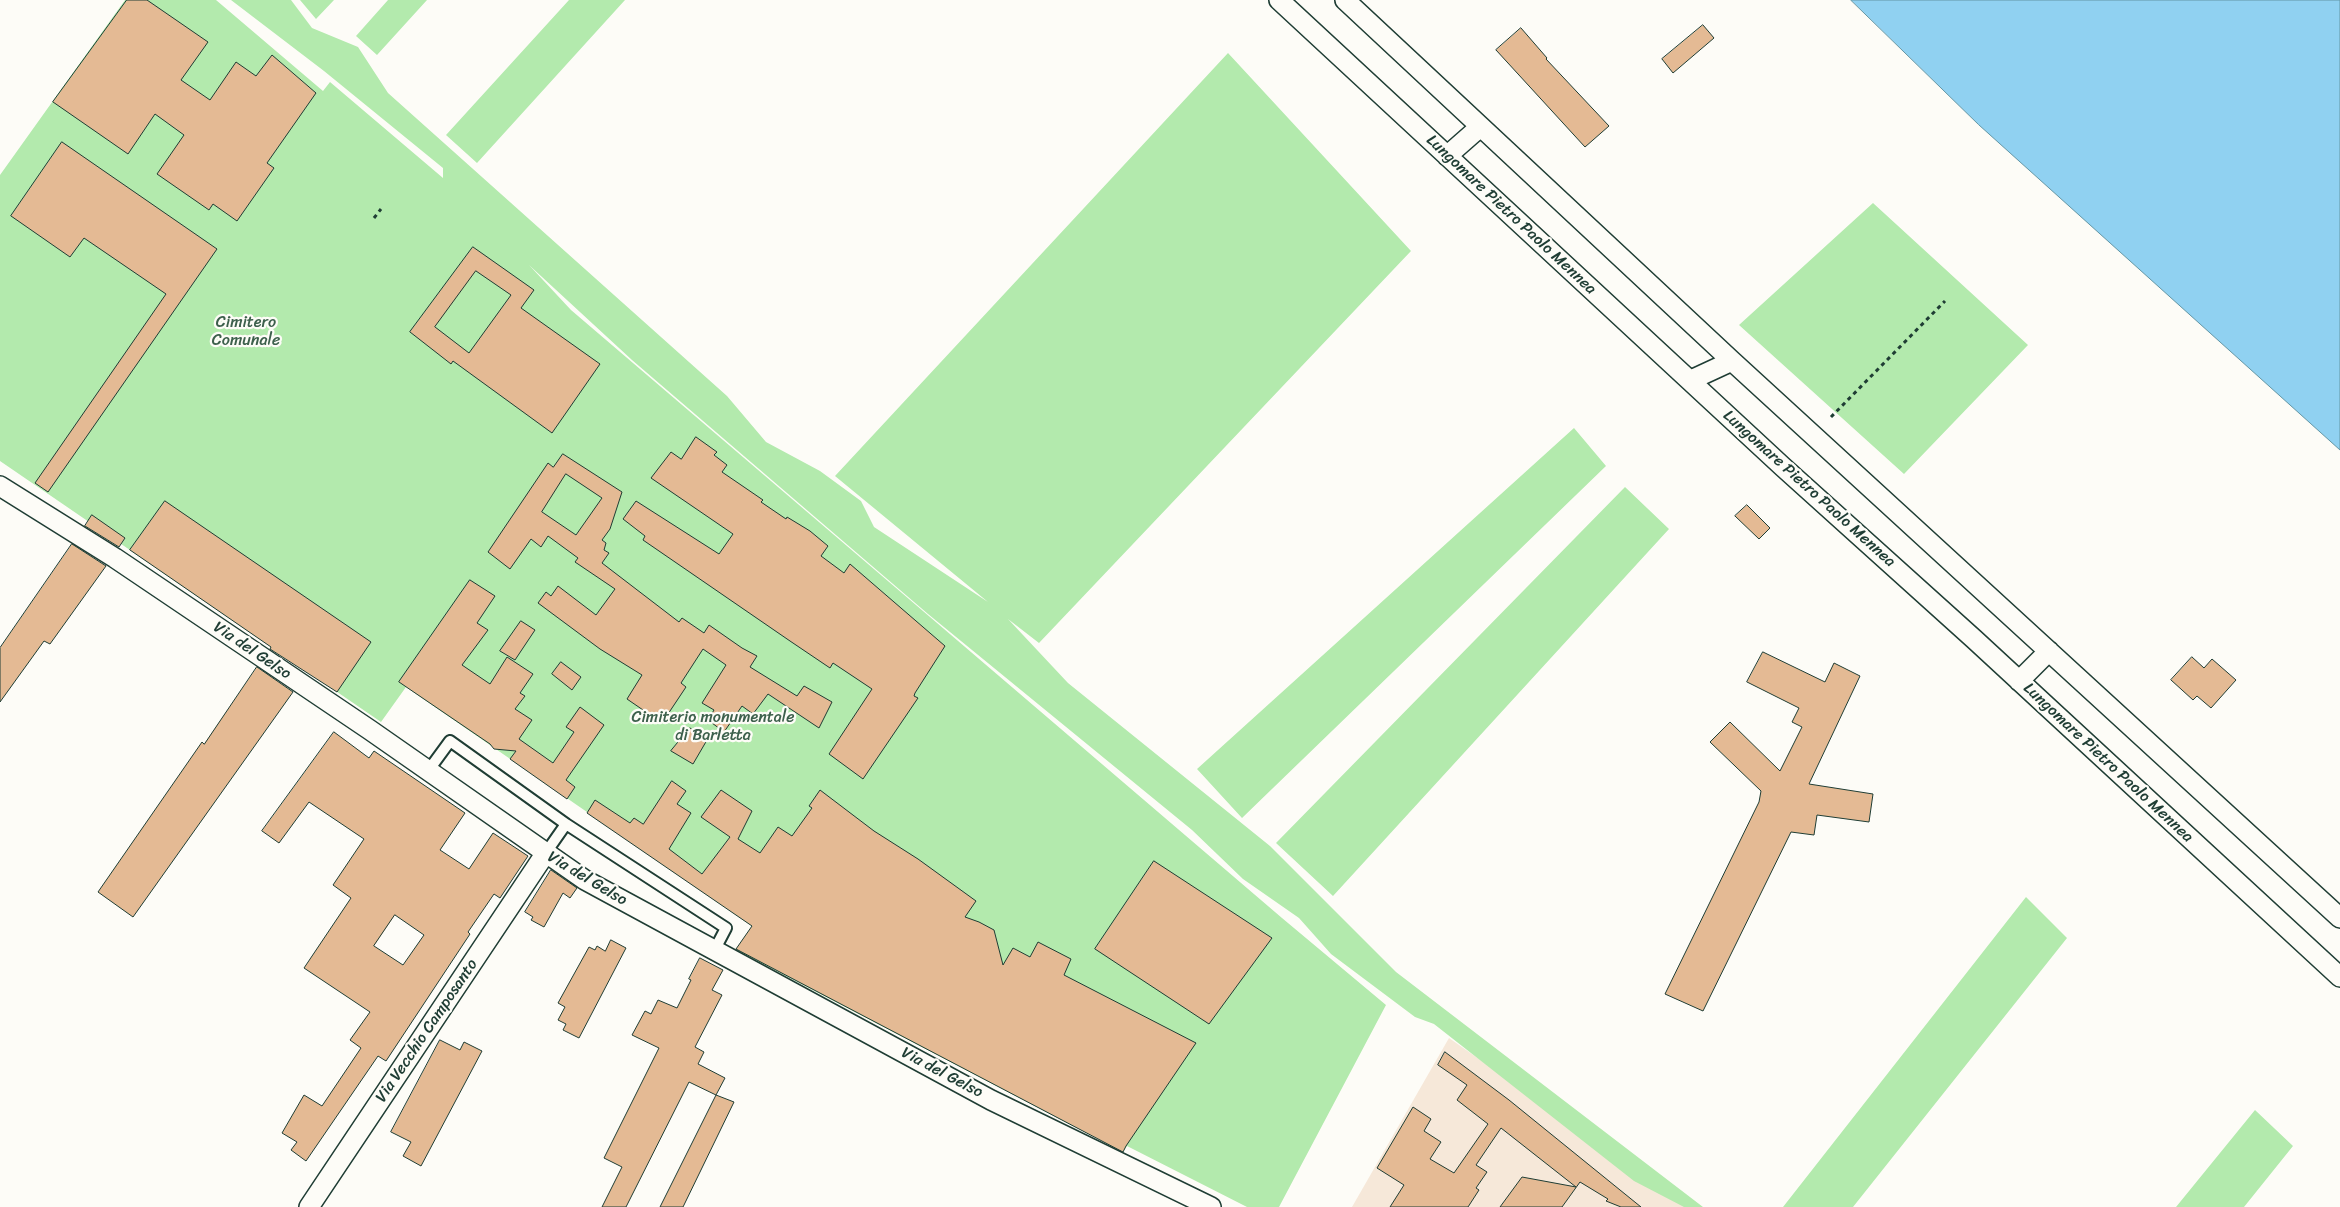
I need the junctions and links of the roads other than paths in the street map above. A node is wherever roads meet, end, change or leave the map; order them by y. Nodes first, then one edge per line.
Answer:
1 (1279, 0) edge
2 (1345, 0) edge
3 (1480, 127) junction
4 (1447, 156) junction
5 (1732, 361) junction
6 (1690, 380) junction
7 (0, 486) edge
8 (2049, 651) junction
9 (2019, 681) junction
10 (428, 771) junction
11 (566, 824) junction
12 (545, 854) junction
13 (2340, 918) edge
14 (714, 951) junction
15 (2340, 977) edge
16 (308, 1207) edge
17 (1211, 1207) edge

1 - 4 street, Lungomare Pietro Paolo Mennea
2 - 3 street
3 - 4 street
3 - 5 street
4 - 6 street, Lungomare Pietro Paolo Mennea
5 - 6 street
5 - 8 street
6 - 9 street, Lungomare Pietro Paolo Mennea
7 - 10 street, Via del Gelso
8 - 9 street
8 - 13 street
9 - 15 street, Lungomare Pietro Paolo Mennea
10 - 11 lane
10 - 12 street, Via del Gelso
11 - 12 lane
11 - 14 lane
12 - 14 street, Via del Gelso
12 - 16 street, Via Vecchio Camposanto
14 - 17 street, Via del Gelso

